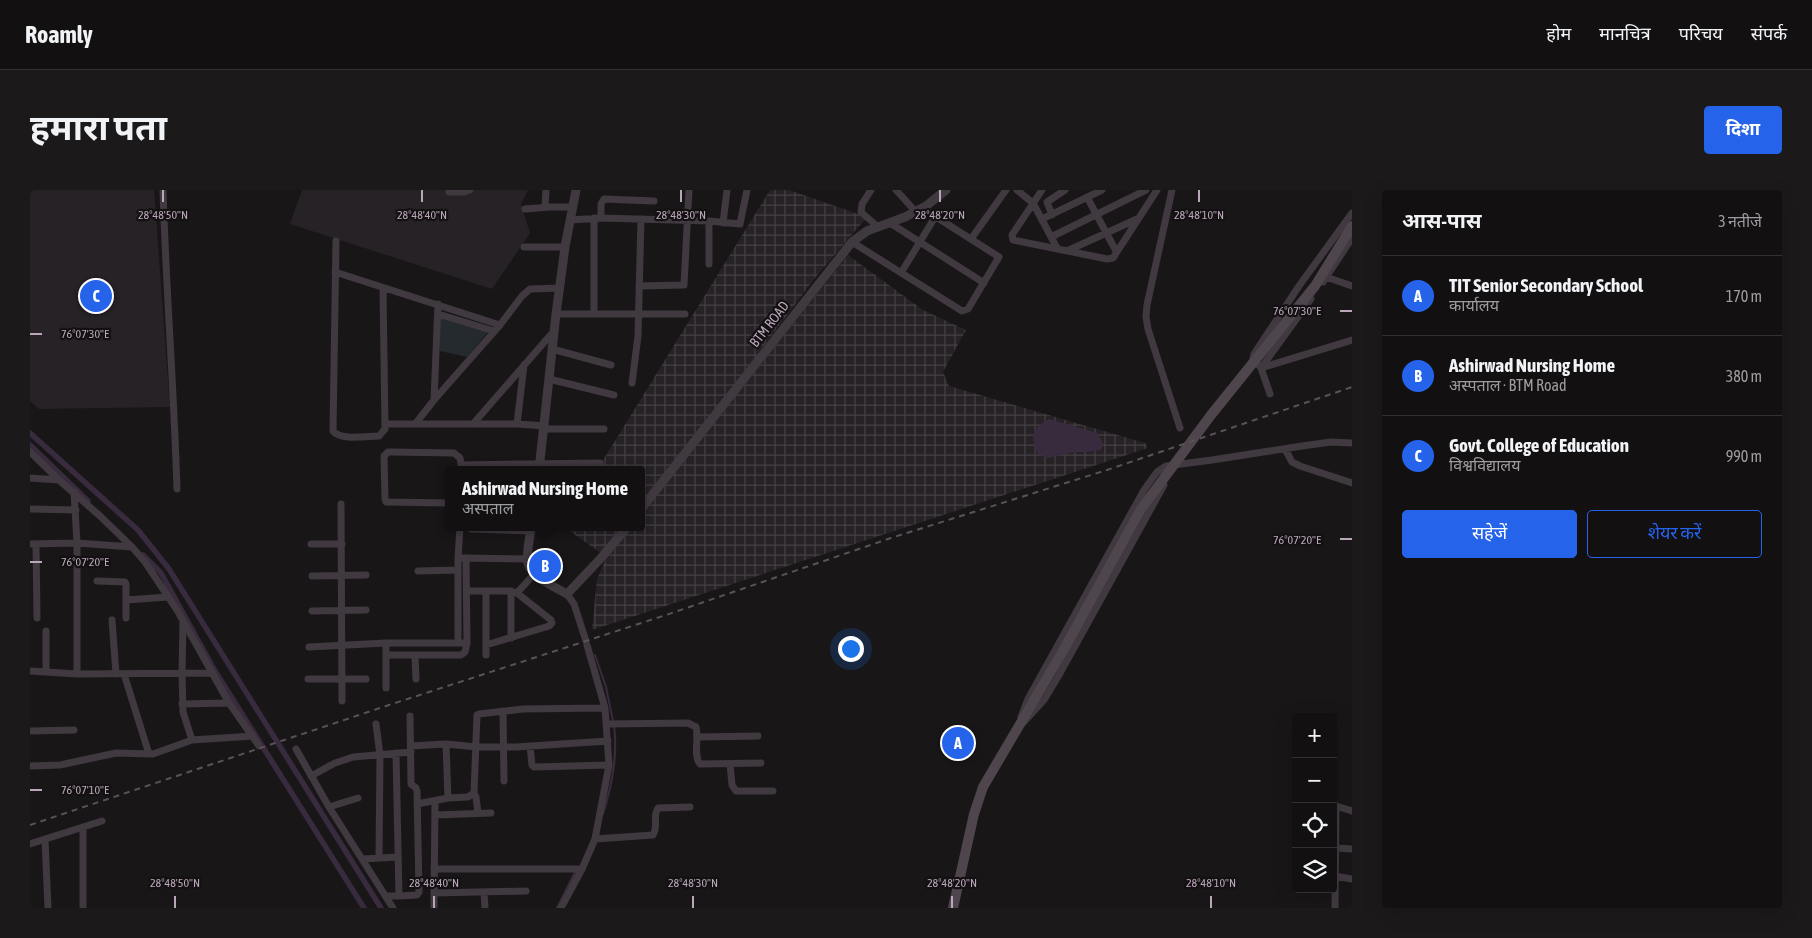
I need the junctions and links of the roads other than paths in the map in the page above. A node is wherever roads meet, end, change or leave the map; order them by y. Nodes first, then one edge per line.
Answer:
1 (164, 190) edge
2 (470, 190) edge
3 (546, 190) edge
4 (576, 190) edge
5 (689, 190) edge
6 (727, 190) edge
7 (747, 190) edge
8 (871, 190) edge
9 (896, 190) edge
10 (946, 190) edge
11 (1006, 190) edge
12 (1017, 190) edge
13 (1042, 190) edge
14 (1065, 190) edge
15 (1102, 190) edge
16 (1146, 190) edge
17 (1157, 190) edge
18 (1172, 190) edge
19 (449, 192) dead end
20 (1087, 198) junction
21 (654, 201) dead end
22 (1033, 203) junction
23 (545, 207) junction
24 (572, 207) junction
25 (525, 209) dead end
26 (919, 210) junction
27 (1352, 213) edge
28 (1096, 214) junction
29 (1052, 215) junction
30 (935, 217) junction
31 (598, 218) junction
32 (641, 219) junction
33 (1042, 219) junction
34 (1138, 219) junction
35 (570, 220) junction
36 (688, 221) junction
37 (709, 222) junction
38 (722, 223) junction
39 (890, 223) junction
40 (1352, 226) edge
41 (878, 227) junction
42 (1106, 233) junction
43 (1051, 237) junction
44 (1352, 238) edge
45 (971, 239) junction
46 (336, 241) dead end
47 (852, 242) junction
48 (920, 242) junction
49 (524, 247) dead end
50 (566, 247) junction
51 (1057, 248) junction
52 (1069, 250) junction
53 (1116, 251) junction
54 (709, 264) dead end
55 (335, 272) junction
56 (901, 273) junction
57 (1326, 277) junction
58 (984, 283) junction
59 (639, 286) junction
60 (1352, 286) edge
61 (383, 288) junction
62 (560, 288) junction
63 (438, 304) junction
64 (438, 314) junction
65 (556, 314) junction
66 (594, 314) junction
67 (639, 314) junction
68 (685, 314) dead end
69 (500, 325) junction
70 (494, 331) junction
71 (554, 331) junction
72 (1352, 340) edge
73 (552, 349) junction
74 (524, 364) junction
75 (610, 365) dead end
76 (1261, 368) junction
77 (549, 379) junction
78 (632, 383) dead end
79 (1270, 394) dead end
80 (614, 395) dead end
81 (434, 400) junction
82 (416, 423) junction
83 (385, 424) junction
84 (473, 424) junction
85 (516, 424) junction
86 (545, 428) junction
87 (1180, 428) dead end
88 (604, 429) dead end
89 (1352, 443) edge
90 (1285, 449) junction
91 (30, 452) edge
92 (600, 463) dead end
93 (1182, 464) junction
94 (462, 466) edge
95 (540, 466) edge
96 (555, 466) edge
97 (30, 478) edge
98 (59, 480) junction
99 (1352, 483) edge
100 (177, 489) dead end
101 (74, 492) junction
102 (445, 503) edge
103 (342, 504) dead end
104 (645, 504) edge
105 (30, 509) edge
106 (76, 510) junction
107 (460, 531) edge
108 (531, 531) edge
109 (624, 531) edge
110 (77, 543) junction
111 (33, 544) edge
112 (311, 544) dead end
113 (342, 544) junction
114 (132, 547) junction
115 (458, 558) junction
116 (466, 558) junction
117 (528, 559) junction
118 (458, 570) junction
119 (418, 571) dead end
120 (535, 573) junction
121 (312, 576) dead end
122 (342, 576) junction
123 (366, 576) dead end
124 (97, 582) dead end
125 (486, 591) junction
126 (467, 592) junction
127 (514, 592) junction
128 (567, 594) junction
129 (168, 597) junction
130 (126, 600) junction
131 (342, 610) junction
132 (366, 610) dead end
133 (312, 611) dead end
134 (37, 618) dead end
135 (126, 618) dead end
136 (112, 620) dead end
137 (184, 621) junction
138 (46, 631) dead end
139 (512, 638) junction
140 (386, 643) junction
141 (458, 643) junction
142 (467, 643) junction
143 (486, 645) junction
144 (342, 646) junction
145 (309, 647) dead end
146 (386, 655) junction
147 (486, 655) dead end
148 (415, 656) junction
149 (30, 671) edge
150 (46, 672) junction
151 (182, 673) junction
152 (213, 673) junction
153 (77, 674) junction
154 (116, 674) junction
155 (124, 674) junction
156 (342, 679) junction
157 (366, 679) dead end
158 (416, 679) dead end
159 (308, 680) dead end
160 (386, 688) dead end
161 (342, 701) dead end
162 (229, 703) junction
163 (182, 704) junction
164 (605, 708) junction
165 (503, 711) junction
166 (410, 716) dead end
167 (376, 724) dead end
168 (611, 724) junction
169 (1020, 725) junction
170 (74, 730) dead end
171 (30, 731) edge
172 (253, 736) junction
173 (758, 736) dead end
174 (698, 737) junction
175 (192, 740) junction
176 (608, 741) junction
177 (446, 744) junction
178 (259, 746) dead end
179 (530, 746) junction
180 (477, 747) junction
181 (504, 747) junction
182 (296, 749) dead end
183 (411, 749) junction
184 (396, 753) junction
185 (149, 754) junction
186 (380, 754) junction
187 (761, 763) dead end
188 (730, 764) junction
189 (609, 765) junction
190 (30, 766) edge
191 (311, 776) junction
192 (504, 781) dead end
193 (773, 791) dead end
194 (474, 793) junction
195 (358, 798) dead end
196 (448, 798) junction
197 (435, 801) junction
198 (417, 804) junction
199 (1337, 806) edge
200 (329, 807) junction
201 (690, 808) dead end
202 (1352, 811) edge
203 (478, 813) junction
204 (491, 813) dead end
205 (435, 815) junction
206 (102, 821) dead end
207 (83, 827) junction
208 (46, 839) junction
209 (595, 839) junction
210 (30, 844) edge
211 (1337, 848) edge
212 (1352, 849) edge
213 (398, 857) junction
214 (379, 858) junction
215 (363, 859) junction
216 (434, 869) junction
217 (582, 869) junction
218 (1337, 876) edge
219 (1352, 878) edge
220 (526, 891) dead end
221 (484, 892) junction
222 (434, 893) junction
223 (1335, 893) edge
224 (386, 896) junction
225 (399, 896) junction
226 (48, 908) edge
227 (83, 908) edge
228 (393, 908) edge
229 (434, 908) edge
230 (485, 908) edge
231 (561, 908) edge
232 (953, 908) edge
233 (1335, 908) edge

1 - 100 street
2 - 19 street
3 - 23 street
4 - 24 street
5 - 36 street
6 - 38 street
7 - 38 street
8 - 41 street
9 - 26 street
10 - 26 street, BTM ROAD
11 - 45 street
12 - 22 street
13 - 22 street
14 - 29 street
15 - 20 street
16 - 28 street
17 - 34 street
18 - 87 street
20 - 28 street
20 - 29 street
21 - 31 street
22 - 33 street
22 - 51 street
23 - 24 street
23 - 25 street
24 - 35 street
26 - 30 street
26 - 39 street, BTM ROAD
27 - 76 street
28 - 42 street
28 - 43 street
29 - 33 street
30 - 45 street
30 - 48 street
31 - 32 street
31 - 35 street
31 - 66 street
32 - 36 street
32 - 59 street
33 - 43 street
34 - 42 street
34 - 53 street
35 - 50 street
36 - 37 street
36 - 59 street
37 - 38 street
37 - 54 street
39 - 41 street, BTM ROAD
39 - 48 street
40 - 169 main road
41 - 47 street, BTM ROAD
42 - 52 street
42 - 53 street
43 - 51 street
44 - 57 street
45 - 58 street
46 - 55 street
47 - 56 street
47 - 104 street, BTM ROAD
48 - 56 street
48 - 58 street
49 - 50 street
50 - 62 street
51 - 52 street
52 - 53 street
55 - 61 street
55 - 83 street
56 - 58 street
57 - 60 street
57 - 76 street
59 - 67 street
61 - 63 street
61 - 83 street
62 - 65 street
62 - 69 street
63 - 64 street
63 - 69 street
64 - 70 street
64 - 81 street
65 - 66 street
65 - 71 street
66 - 67 street
67 - 68 street
67 - 78 street
69 - 70 street
70 - 81 street
71 - 73 street
71 - 74 street
72 - 76 street
73 - 75 street
73 - 77 street
74 - 84 street
74 - 85 street
76 - 79 street
77 - 80 street
77 - 86 street
81 - 82 street
82 - 83 street
82 - 84 street
84 - 85 street
85 - 86 street
86 - 88 street
86 - 95 street
89 - 90 street
90 - 93 street
90 - 99 street
91 - 98 street
92 - 96 street
93 - 169 street
93 - 169 street
94 - 102 street
97 - 98 street
98 - 101 street
101 - 106 street
101 - 114 street
103 - 113 street
105 - 106 street
106 - 110 street
107 - 115 street
108 - 117 street
109 - 128 street
110 - 111 street
110 - 114 street
110 - 153 street
111 - 134 street
112 - 113 street
113 - 122 street
114 - 129 street
115 - 116 street
115 - 118 street
116 - 117 street
116 - 126 street
117 - 120 street
118 - 119 street
118 - 141 street
120 - 127 street
120 - 128 street
121 - 122 street
122 - 123 street
122 - 131 street
124 - 130 street
125 - 126 street
125 - 127 street
125 - 143 street
126 - 142 street
127 - 139 street
127 - 139 street
128 - 164 street
129 - 130 street
129 - 137 street
130 - 135 street
131 - 132 street
131 - 133 street
131 - 144 street
136 - 154 street
137 - 151 street
137 - 152 street
138 - 150 street
139 - 143 street
140 - 141 street
140 - 144 street
140 - 146 street
141 - 142 street
142 - 148 street
143 - 147 street
144 - 145 street
144 - 156 street
146 - 148 street
146 - 160 street
148 - 158 street
149 - 150 street
150 - 153 street
151 - 152 street
151 - 155 street
151 - 163 street
152 - 162 street
153 - 154 street
154 - 155 street
155 - 185 street
156 - 157 street
156 - 159 street
156 - 161 street
162 - 163 street
162 - 172 street
163 - 175 street
164 - 165 street
164 - 168 street
165 - 180 street
165 - 181 street
166 - 183 street
167 - 186 street
168 - 174 street
168 - 176 street
169 - 232 main road
170 - 171 street
172 - 175 street
172 - 178 street
173 - 174 street
174 - 188 street
175 - 185 street
176 - 179 street
176 - 189 street
177 - 180 street
177 - 183 street
177 - 196 street
179 - 181 street
179 - 189 street
180 - 181 street
180 - 194 street
181 - 192 street
182 - 191 street
183 - 184 street
183 - 198 street
184 - 186 street
184 - 213 street
185 - 190 street
186 - 191 street
186 - 214 street
187 - 188 street
188 - 193 street
189 - 209 street
191 - 200 street
194 - 196 street
194 - 203 street
195 - 200 street
196 - 197 street
197 - 198 street
197 - 205 street
198 - 225 street
199 - 202 street
200 - 215 street
201 - 209 street
203 - 204 street
203 - 205 street
205 - 216 street
206 - 207 street
207 - 208 street
207 - 227 street
208 - 210 street
208 - 226 street
209 - 217 street
211 - 212 street
213 - 214 street
213 - 225 street
214 - 215 street
215 - 224 street
216 - 217 street
216 - 222 street
217 - 231 street
218 - 219 street
220 - 221 street
221 - 222 street
221 - 230 street
222 - 229 street
223 - 233 street
224 - 225 street
224 - 228 street

